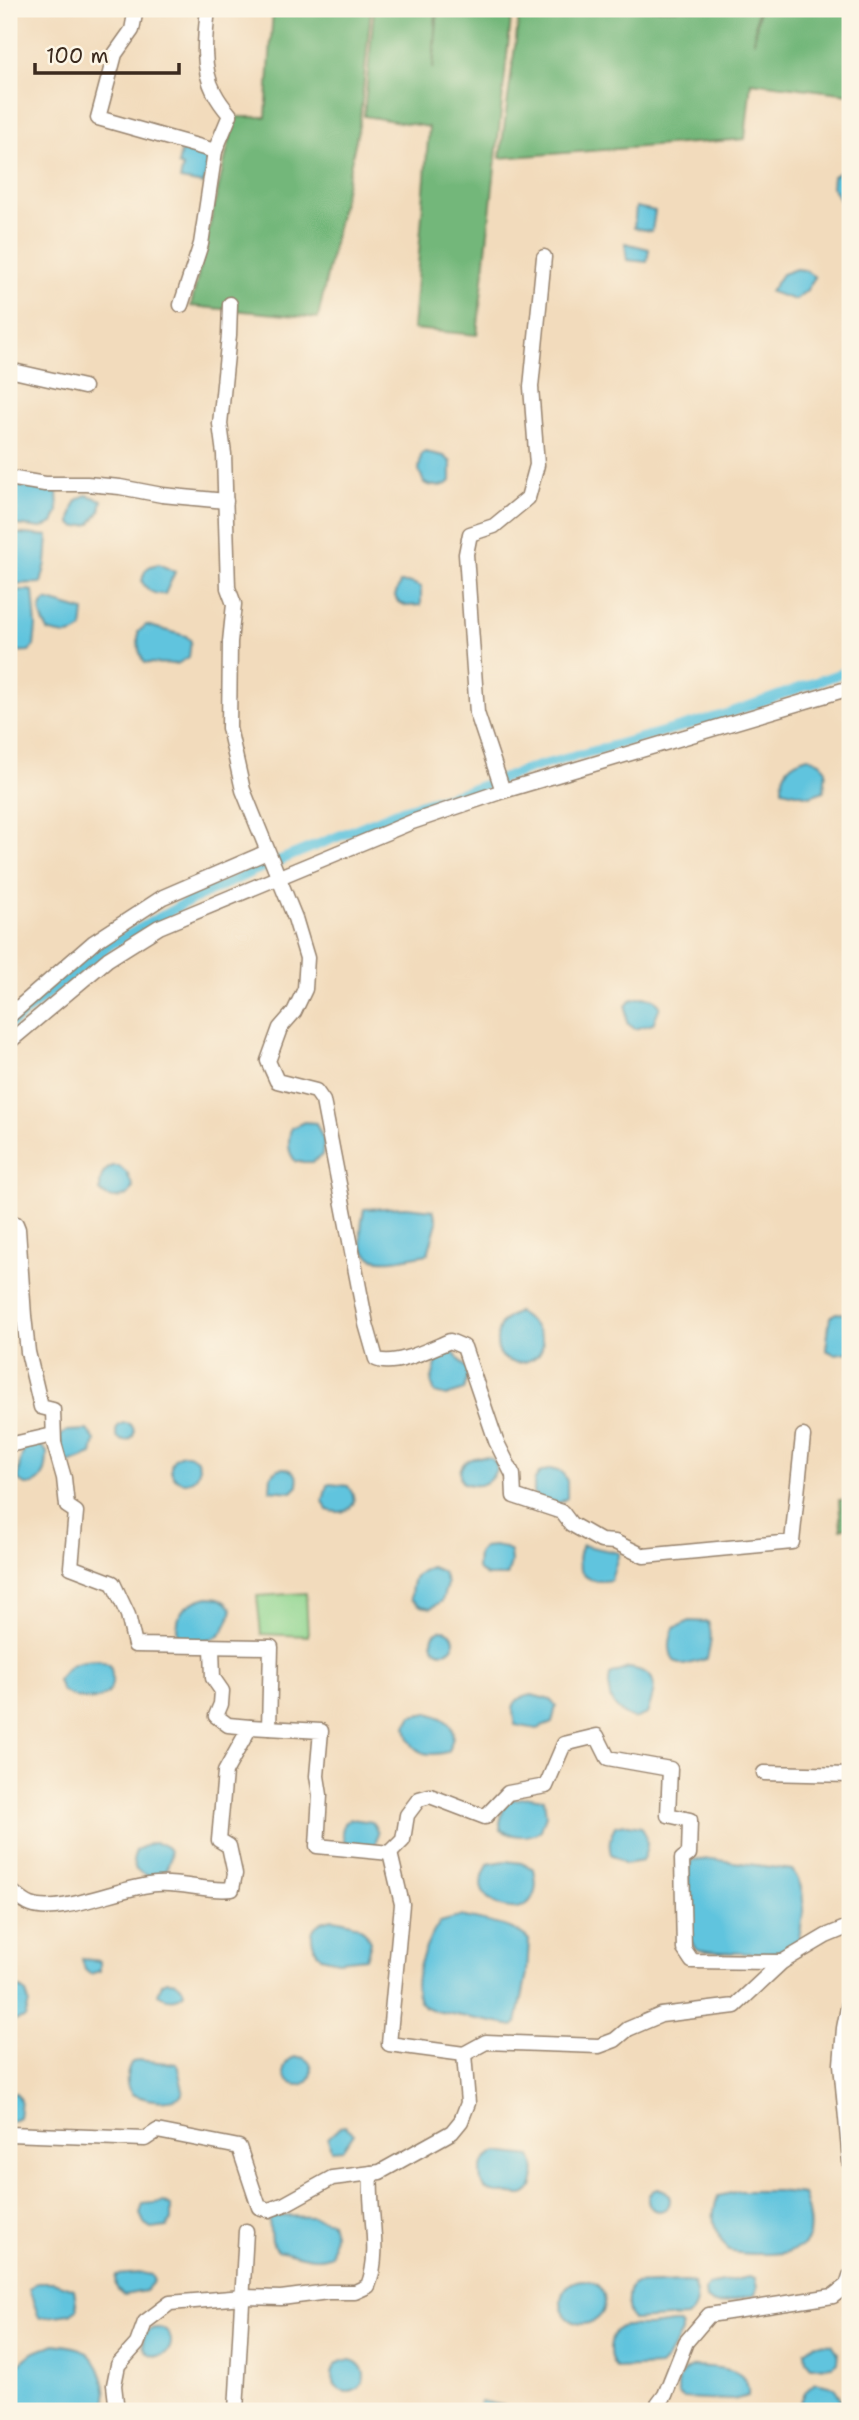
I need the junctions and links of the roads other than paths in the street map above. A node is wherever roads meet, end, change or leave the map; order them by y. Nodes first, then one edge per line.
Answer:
1 (136, 9) edge
2 (208, 9) edge
3 (215, 150) junction
4 (544, 257) dead end
5 (230, 304) dead end
6 (181, 305) dead end
7 (9, 370) edge
8 (84, 387) dead end
9 (9, 478) edge
10 (226, 501) junction
11 (850, 688) edge
12 (503, 791) junction
13 (267, 852) junction
14 (280, 878) junction
15 (9, 1016) edge
16 (9, 1042) edge
17 (9, 1224) edge
18 (53, 1435) junction
19 (803, 1436) dead end
20 (9, 1445) edge
21 (212, 1647) junction
22 (250, 1727) junction
23 (269, 1728) junction
24 (764, 1773) dead end
25 (850, 1775) edge
26 (390, 1853) junction
27 (9, 1889) edge
28 (850, 1926) edge
29 (782, 1962) junction
30 (850, 1997) edge
31 (464, 2054) junction
32 (9, 2134) edge
33 (850, 2162) edge
34 (371, 2173) junction
35 (246, 2231) dead end
36 (850, 2276) edge
37 (243, 2297) junction
38 (117, 2411) edge
39 (236, 2411) edge
40 (653, 2411) edge

1 - 3 street
2 - 3 street
3 - 6 street
4 - 12 street
5 - 10 street
7 - 8 street
9 - 10 street
10 - 13 street
11 - 12 street
12 - 14 street
13 - 14 street
13 - 15 street
14 - 16 street
14 - 19 street
17 - 18 street
18 - 20 street
18 - 21 street
21 - 22 street
21 - 23 street
22 - 23 street
22 - 27 street
23 - 26 street
24 - 25 street
26 - 29 street
26 - 31 street
28 - 29 street
29 - 31 street
30 - 33 street
31 - 34 street
32 - 34 street
34 - 37 street
35 - 37 street
36 - 40 street
37 - 38 street
37 - 39 street

